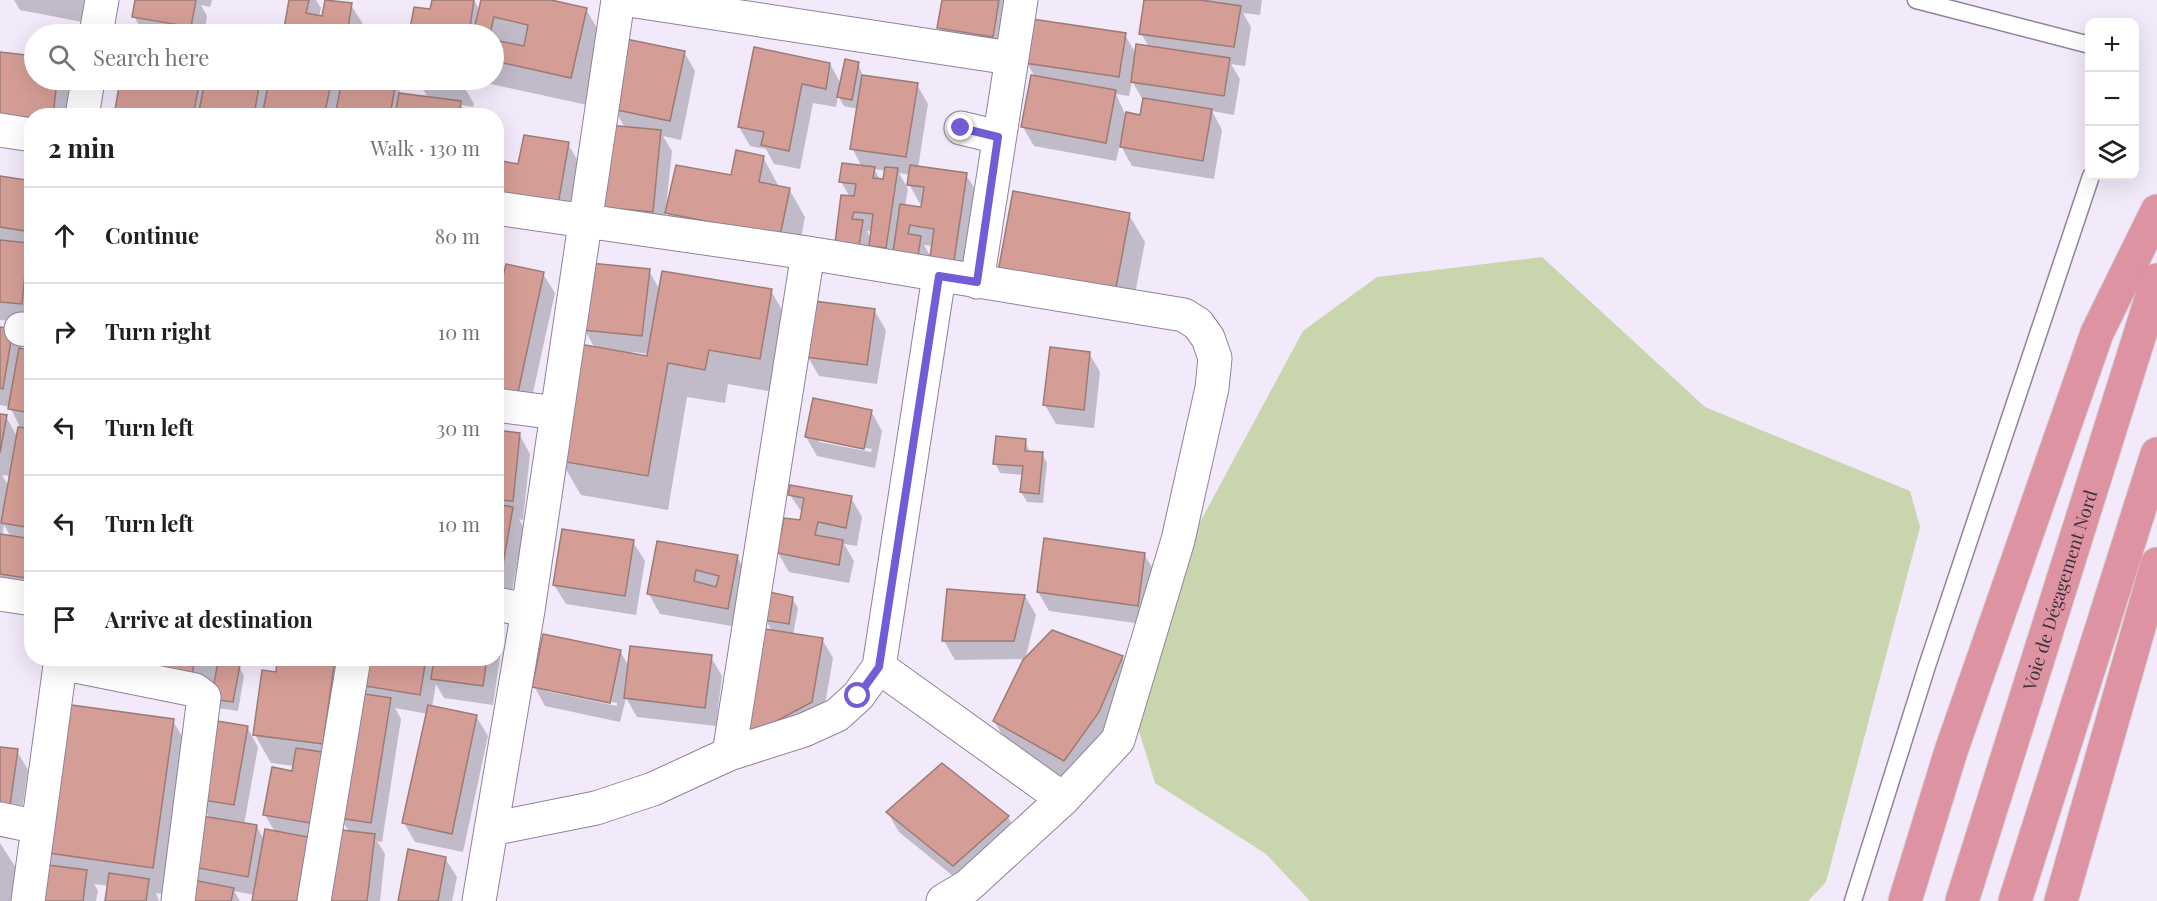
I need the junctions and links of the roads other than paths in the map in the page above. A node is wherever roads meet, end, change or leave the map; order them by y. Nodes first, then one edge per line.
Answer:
1 (102, 0) edge
2 (618, 0) edge
3 (629, 0) edge
4 (1021, 0) edge
5 (1916, 0) edge
6 (98, 24) edge
7 (2085, 44) edge
8 (1010, 58) junction
9 (86, 90) edge
10 (83, 108) edge
11 (961, 128) dead end
12 (0, 130) edge
13 (24, 134) edge
14 (998, 137) junction
15 (2090, 180) edge
16 (504, 209) edge
17 (2157, 211) edge
18 (585, 221) junction
19 (808, 253) junction
20 (939, 276) junction
21 (2157, 280) edge
22 (977, 282) junction
23 (504, 406) edge
24 (557, 413) junction
25 (2157, 454) edge
26 (2157, 564) edge
27 (0, 594) edge
28 (24, 598) edge
29 (512, 607) edge
30 (60, 666) edge
31 (84, 666) edge
32 (353, 666) edge
33 (879, 667) junction
34 (729, 754) junction
35 (1063, 799) junction
36 (0, 819) edge
37 (38, 827) junction
38 (491, 829) junction
39 (28, 901) edge
40 (178, 901) edge
41 (314, 901) edge
42 (479, 901) edge
43 (943, 901) edge
44 (1853, 901) edge
45 (1905, 901) edge
46 (1962, 901) edge
47 (2015, 901) edge
48 (2061, 901) edge

1 - 6 street
2 - 18 street
3 - 8 street
4 - 8 street
5 - 7 lane
8 - 14 street
9 - 10 street
11 - 14 street
12 - 13 street
14 - 22 street
15 - 44 lane
16 - 18 street
17 - 45 highway
18 - 19 street
18 - 24 street
19 - 20 street
19 - 34 street
20 - 22 street
20 - 33 street
21 - 46 highway, Voie de Dégagement Nord
22 - 35 street
23 - 24 street
24 - 29 street
25 - 47 highway
26 - 48 highway
27 - 28 street
29 - 38 street
30 - 37 street
31 - 40 street
32 - 41 street
33 - 34 street
33 - 35 street
34 - 38 street
35 - 43 street
36 - 37 street
37 - 39 street
38 - 42 street

